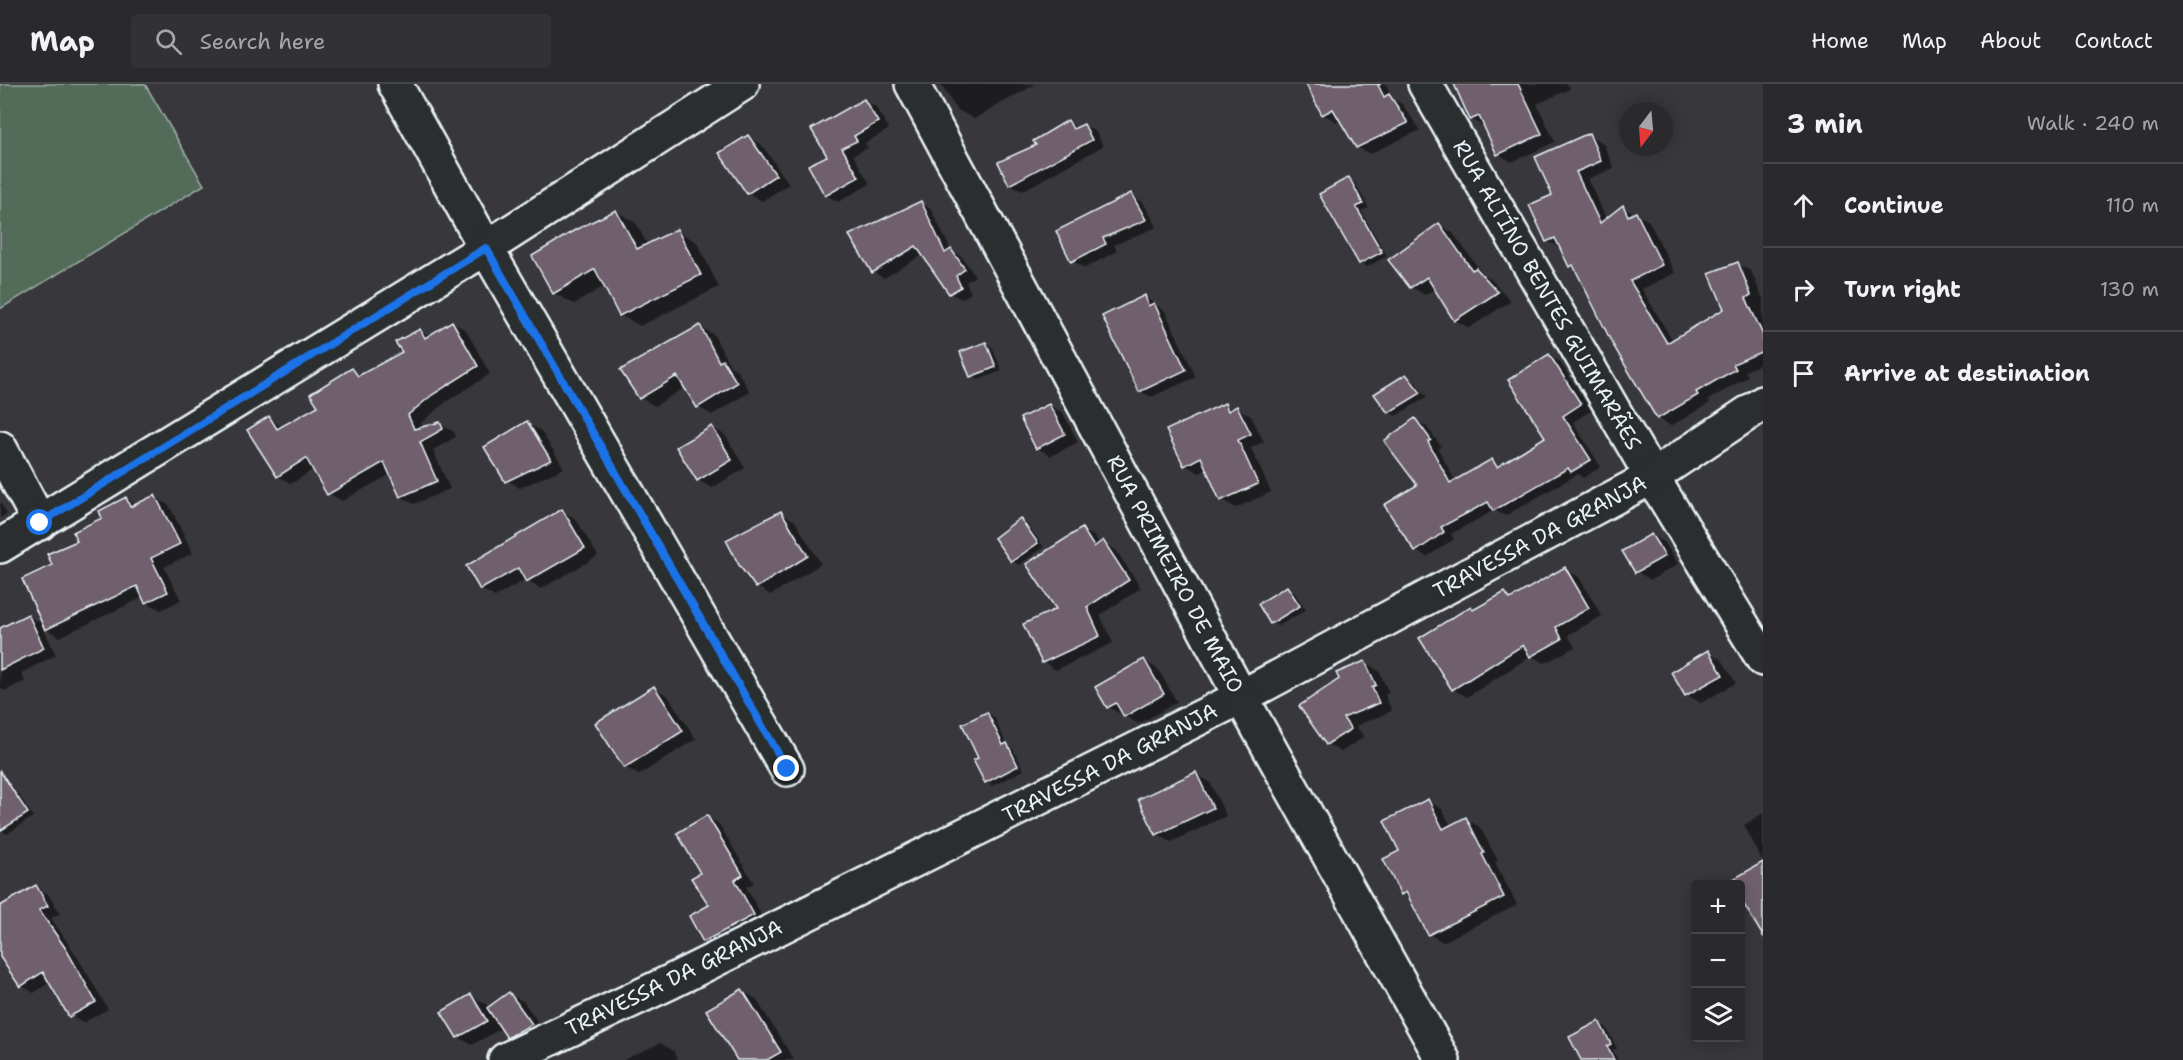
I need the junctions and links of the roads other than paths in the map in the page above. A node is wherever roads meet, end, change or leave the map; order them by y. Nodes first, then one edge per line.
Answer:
1 (395, 84) edge
2 (742, 84) edge
3 (912, 84) edge
4 (1425, 84) edge
5 (486, 248) junction
6 (1763, 403) edge
7 (0, 448) edge
8 (1652, 477) junction
9 (40, 523) junction
10 (0, 546) edge
11 (1763, 659) edge
12 (1241, 697) junction
13 (787, 769) dead end
14 (505, 1060) edge
15 (1443, 1060) edge

1 - 5 street
2 - 5 street
3 - 12 street, RUA PRIMEIRO DE MAIO
4 - 8 street, RUA ALTÍNO BENTES GUIMARÃES
5 - 9 street
5 - 13 street
6 - 8 street, TRAVESSA DA GRANJA
7 - 9 street
8 - 11 street, RUA ALTÍNO BENTES GUIMARÃES
8 - 12 street, TRAVESSA DA GRANJA
9 - 10 street
12 - 14 street, TRAVESSA DA GRANJA
12 - 15 street, RUA PRIMEIRO DE MAIO

